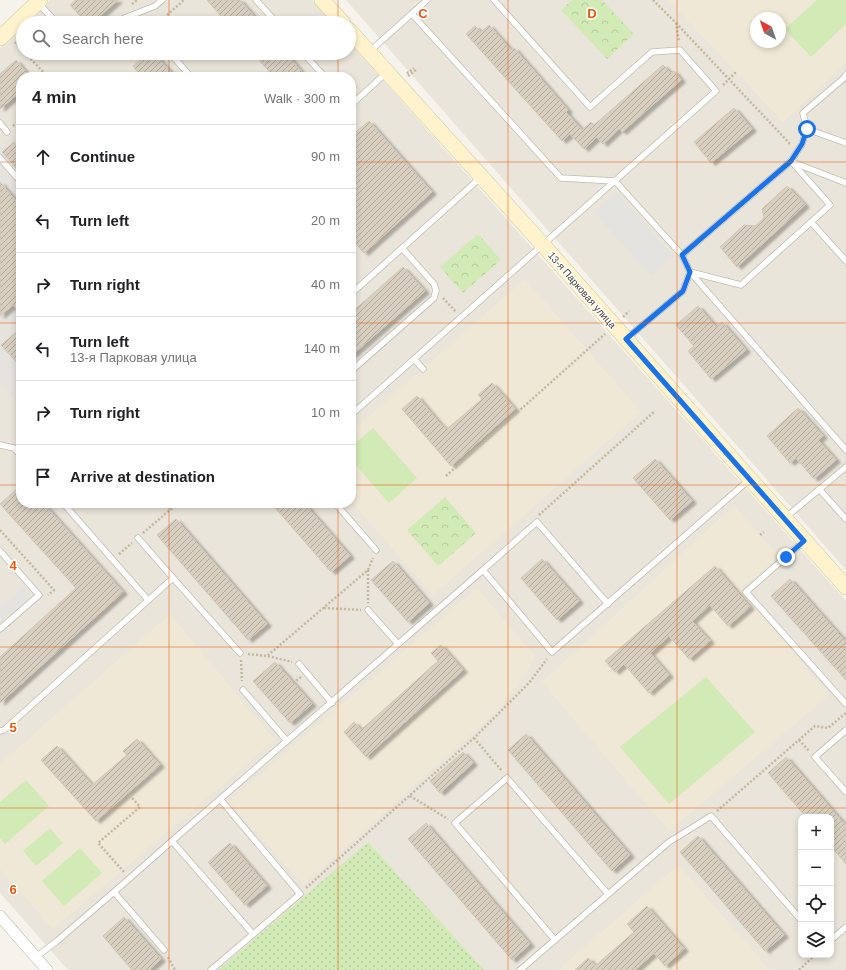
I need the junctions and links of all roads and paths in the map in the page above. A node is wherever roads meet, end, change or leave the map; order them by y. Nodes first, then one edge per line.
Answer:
1 (162, 0) edge
2 (184, 0) edge
3 (256, 0) edge
4 (322, 0) edge
5 (426, 0) edge
6 (494, 0) edge
7 (653, 0) edge
8 (39, 1) edge
9 (412, 14) junction
10 (26, 16) edge
11 (51, 16) edge
12 (130, 16) edge
13 (166, 16) edge
14 (271, 16) edge
15 (337, 16) edge
16 (676, 23) junction
17 (16, 28) edge
18 (356, 38) edge
19 (7, 39) edge
20 (16, 46) edge
21 (680, 50) junction
22 (369, 52) junction
23 (32, 60) edge
24 (176, 60) edge
25 (309, 60) edge
26 (43, 72) edge
27 (187, 72) edge
28 (320, 72) edge
29 (387, 72) junction
30 (736, 72) dead end
31 (846, 75) edge
32 (729, 79) junction
33 (716, 91) junction
34 (356, 100) edge
35 (0, 123) edge
36 (807, 129) junction
37 (7, 132) dead end
38 (846, 143) edge
39 (797, 152) junction
40 (0, 158) edge
41 (791, 161) junction
42 (16, 176) edge
43 (482, 177) junction
44 (615, 180) junction
45 (846, 183) edge
46 (811, 222) junction
47 (543, 245) junction
48 (402, 248) junction
49 (682, 255) junction
50 (846, 261) edge
51 (690, 272) junction
52 (356, 289) edge
53 (436, 290) junction
54 (460, 318) junction
55 (626, 339) junction
56 (595, 343) dead end
57 (414, 359) junction
58 (356, 367) edge
59 (423, 369) dead end
60 (356, 411) edge
61 (656, 411) dead end
62 (0, 445) edge
63 (16, 450) edge
64 (846, 450) edge
65 (846, 467) edge
66 (446, 476) dead end
67 (750, 479) junction
68 (819, 490) junction
69 (67, 508) edge
70 (339, 508) edge
71 (785, 519) junction
72 (846, 519) edge
73 (537, 522) junction
74 (764, 532) dead end
75 (760, 535) dead end
76 (138, 538) dead end
77 (804, 541) junction
78 (376, 550) joint
79 (0, 551) edge
80 (368, 570) junction
81 (483, 570) junction
82 (173, 578) junction
83 (846, 587) edge
84 (148, 600) junction
85 (608, 604) junction
86 (323, 608) junction
87 (368, 610) junction
88 (0, 629) edge
89 (398, 644) junction
90 (552, 652) junction
91 (240, 653) junction
92 (267, 656) junction
93 (299, 664) joint
94 (243, 690) joint
95 (332, 703) junction
96 (846, 704) edge
97 (846, 713) edge
98 (846, 730) edge
99 (0, 731) edge
100 (474, 738) junction
101 (799, 740) junction
102 (288, 741) junction
103 (815, 757) junction
104 (507, 778) junction
105 (846, 792) edge
106 (128, 793) dead end
107 (410, 796) junction
108 (220, 799) junction
109 (710, 816) junction
110 (455, 823) junction
111 (172, 841) junction
112 (126, 874) dead end
113 (114, 892) junction
114 (300, 894) junction
115 (608, 894) junction
116 (0, 916) edge
117 (798, 917) edge
118 (846, 927) edge
119 (253, 934) junction
120 (834, 937) edge
121 (555, 940) junction
122 (164, 950) joint
123 (36, 957) junction
124 (812, 958) edge
125 (47, 970) edge
126 (175, 970) edge
127 (211, 970) edge
128 (520, 970) edge
129 (799, 970) edge

1 - 12 lane
2 - 13 path
3 - 14 lane
4 - 15 street
5 - 9 lane
6 - 21 lane
7 - 16 path
8 - 10 street
8 - 11 lane
9 - 22 lane
9 - 44 lane
16 - 21 path
16 - 32 path
17 - 19 street
18 - 22 street, 13-я Парковая улица
19 - 20 path
21 - 33 lane
22 - 29 street, 13-я Парковая улица
23 - 26 path
24 - 27 lane
25 - 28 lane
29 - 34 lane
29 - 43 street, 13-я Парковая улица
30 - 32 path
31 - 36 lane
32 - 33 path
32 - 39 path
33 - 44 lane
35 - 37 lane
36 - 38 lane
36 - 39 lane
39 - 41 lane
40 - 42 lane
41 - 45 lane
41 - 46 lane
41 - 49 lane
43 - 47 street, 13-я Парковая улица
43 - 48 lane
44 - 47 lane
44 - 49 lane
46 - 50 lane
46 - 51 lane
47 - 54 lane
47 - 55 street, 13-я Парковая улица
48 - 52 lane
48 - 53 lane
49 - 51 lane
51 - 55 lane
51 - 64 lane
53 - 54 path
53 - 58 lane
54 - 57 lane
55 - 67 street, 13-я Парковая улица
56 - 66 path
57 - 59 lane
57 - 60 lane
61 - 73 path
62 - 63 lane
65 - 68 lane
67 - 71 street, 13-я Парковая улица
67 - 85 lane
68 - 71 lane
68 - 72 lane
69 - 84 lane
70 - 78 lane
71 - 77 street, 13-я Парковая улица
73 - 81 lane
73 - 85 lane
74 - 75 path
76 - 82 lane
77 - 83 street, 13-я Парковая улица
77 - 96 lane
78 - 80 path
79 - 88 lane
80 - 86 path
80 - 87 path
81 - 89 lane
81 - 90 lane
82 - 84 lane
82 - 91 lane
84 - 99 lane
85 - 90 lane
86 - 87 path
86 - 92 path
87 - 89 lane
89 - 95 lane
90 - 100 path
91 - 92 path
91 - 94 path
92 - 93 path
93 - 95 lane
94 - 102 lane
95 - 102 lane
97 - 101 path
98 - 103 lane
100 - 104 path
100 - 107 path
101 - 103 path
101 - 109 path
102 - 108 lane
103 - 105 lane
104 - 110 lane
104 - 115 lane
106 - 112 path
107 - 110 path
107 - 114 path
108 - 111 lane
108 - 114 lane
109 - 115 lane
109 - 117 lane
110 - 121 lane
111 - 113 lane
111 - 119 lane
113 - 122 lane
113 - 123 lane
114 - 119 lane
115 - 121 lane
116 - 123 street
118 - 120 lane
119 - 127 lane
121 - 128 lane
122 - 126 path
123 - 125 street
124 - 129 path

